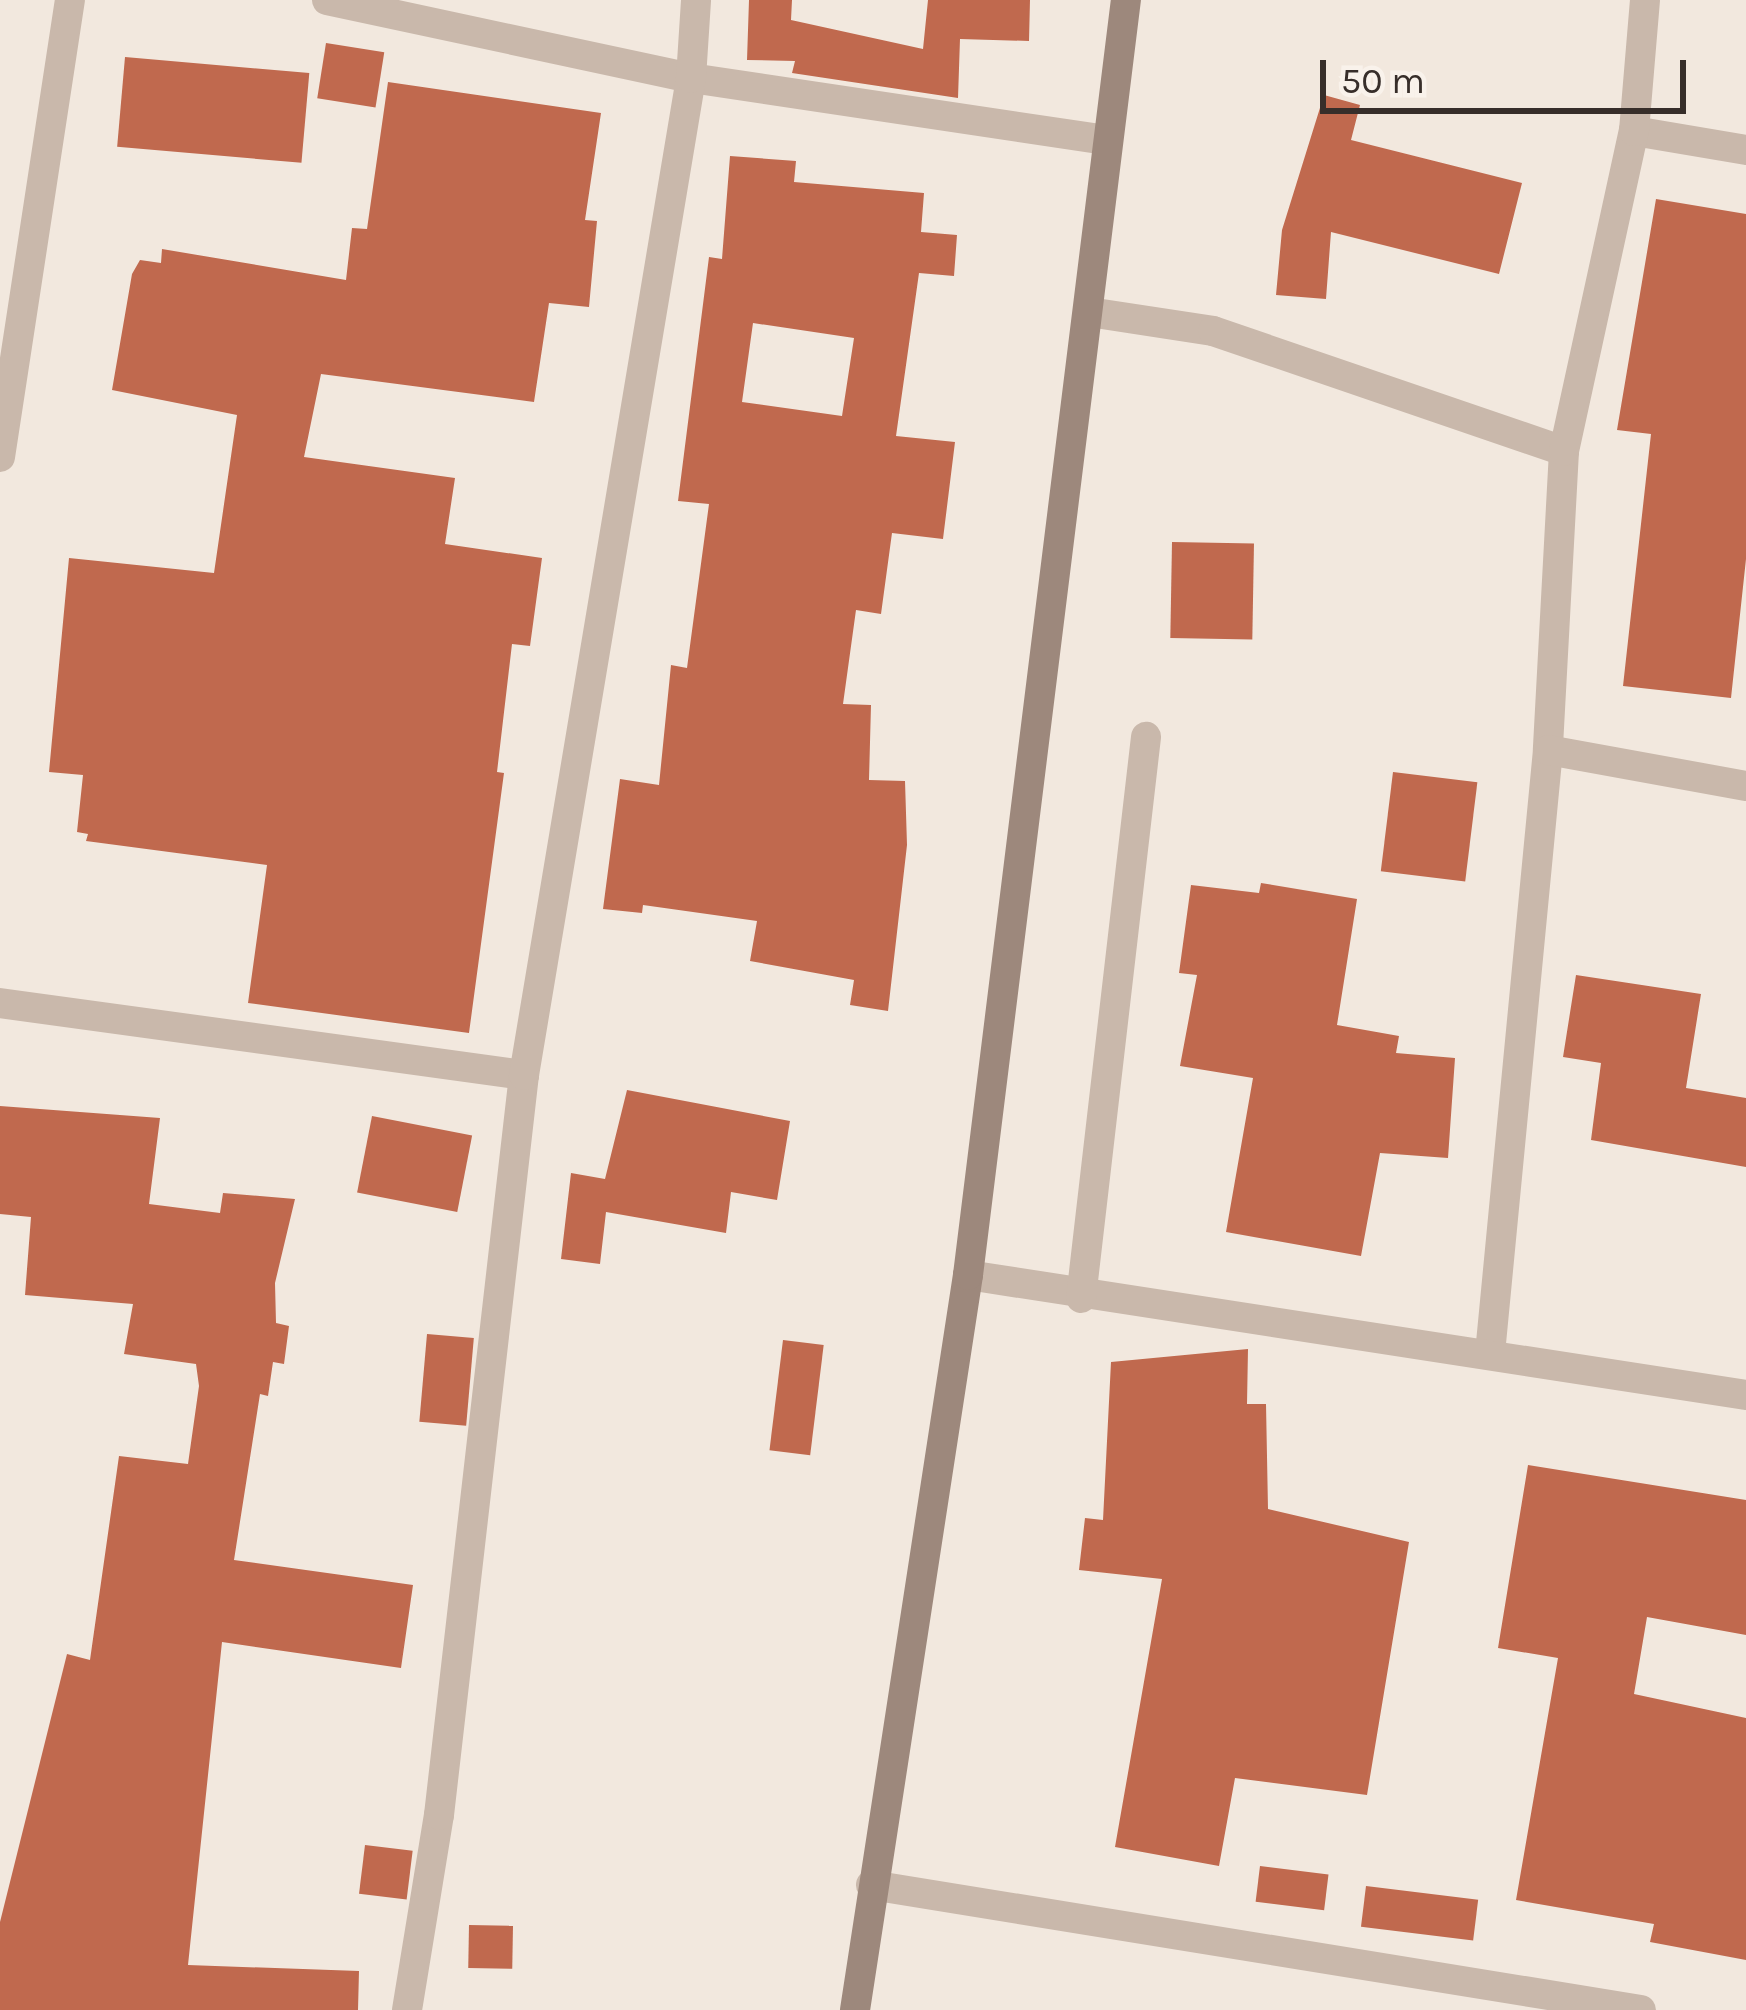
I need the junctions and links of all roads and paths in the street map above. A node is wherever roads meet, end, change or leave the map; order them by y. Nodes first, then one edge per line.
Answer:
1 (70, 0) edge
2 (327, 0) edge
3 (696, 0) edge
4 (1126, 0) edge
5 (1645, 0) edge
6 (691, 78) junction
7 (1634, 130) junction
8 (1105, 140) junction
9 (1746, 150) edge
10 (1090, 312) junction
11 (1564, 452) junction
12 (0, 457) edge
13 (1146, 737) dead end
14 (1548, 750) junction
15 (1746, 786) edge
16 (0, 1003) edge
17 (524, 1076) junction
18 (968, 1275) junction
19 (1081, 1298) junction
20 (1490, 1353) junction
21 (1746, 1395) edge
22 (871, 1885) junction
23 (407, 2010) edge
24 (855, 2010) edge
25 (1641, 2010) edge

1 - 12 street
2 - 6 street
3 - 6 street
4 - 8 street
5 - 7 street
6 - 8 street
6 - 17 street
7 - 9 street
7 - 11 street
8 - 10 street
10 - 11 street
10 - 18 street
11 - 14 street
13 - 19 street
14 - 15 street
14 - 20 street
16 - 17 street
17 - 23 street
18 - 19 street
18 - 22 street
19 - 20 street
20 - 21 street
22 - 24 street
22 - 25 street

